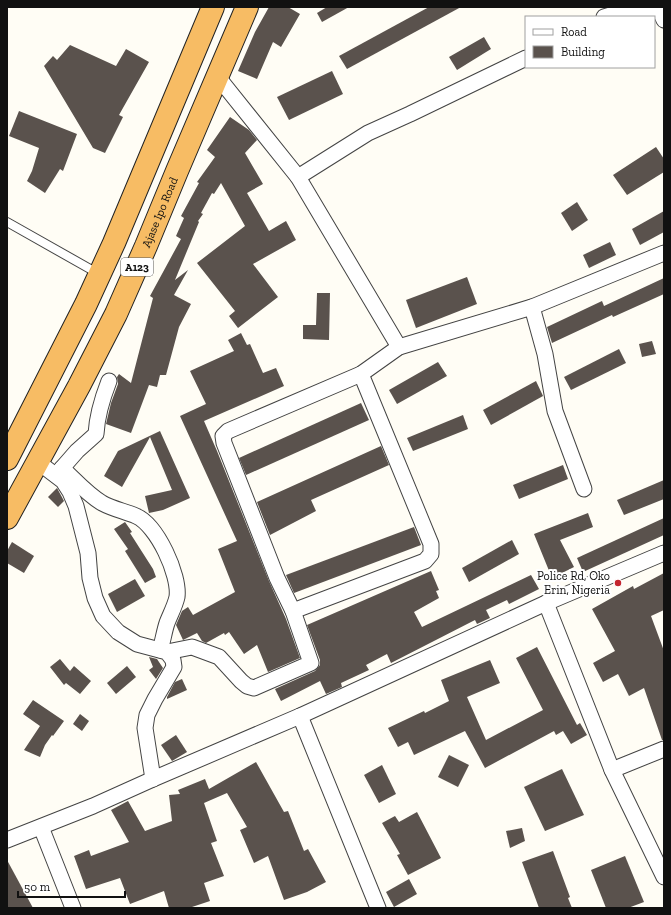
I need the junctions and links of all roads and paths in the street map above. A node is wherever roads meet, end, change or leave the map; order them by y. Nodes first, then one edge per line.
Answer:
1 (213, 7) edge
2 (247, 7) edge
3 (658, 7) edge
4 (607, 16) edge
5 (664, 20) edge
6 (525, 58) edge
7 (218, 76) junction
8 (298, 177) junction
9 (7, 222) edge
10 (664, 253) edge
11 (98, 278) junction
12 (125, 294) junction
13 (532, 307) junction
14 (399, 347) junction
15 (362, 374) junction
16 (109, 381) dead end
17 (7, 459) edge
18 (38, 462) junction
19 (59, 472) junction
20 (584, 489) dead end
21 (7, 518) edge
22 (664, 553) edge
23 (546, 603) junction
24 (293, 612) junction
25 (164, 651) junction
26 (300, 716) junction
27 (664, 749) edge
28 (612, 770) junction
29 (153, 779) junction
30 (41, 827) junction
31 (7, 840) edge
32 (664, 877) edge
33 (73, 908) edge
34 (378, 908) edge

1 - 11 highway, A123
2 - 7 highway, Ajase Ipo Road / A123
3 - 4 street
3 - 5 street
6 - 8 street
7 - 8 street
7 - 12 highway, Ajase Ipo Road / A123
8 - 14 street
9 - 11 lane
10 - 13 street
11 - 12 highway
11 - 17 highway, A123
12 - 18 highway, Ajase Ipo Road / A123
13 - 14 street
13 - 20 street
14 - 15 street
15 - 24 street
15 - 24 street
16 - 19 street
18 - 19 street
18 - 21 highway, Ajase Ipo Road / A123
19 - 25 street
19 - 25 street
22 - 23 street
23 - 26 street
23 - 28 street
24 - 25 street
25 - 29 street
26 - 29 street
26 - 34 street
27 - 28 street
28 - 32 street
29 - 30 street
30 - 31 street
30 - 33 street

